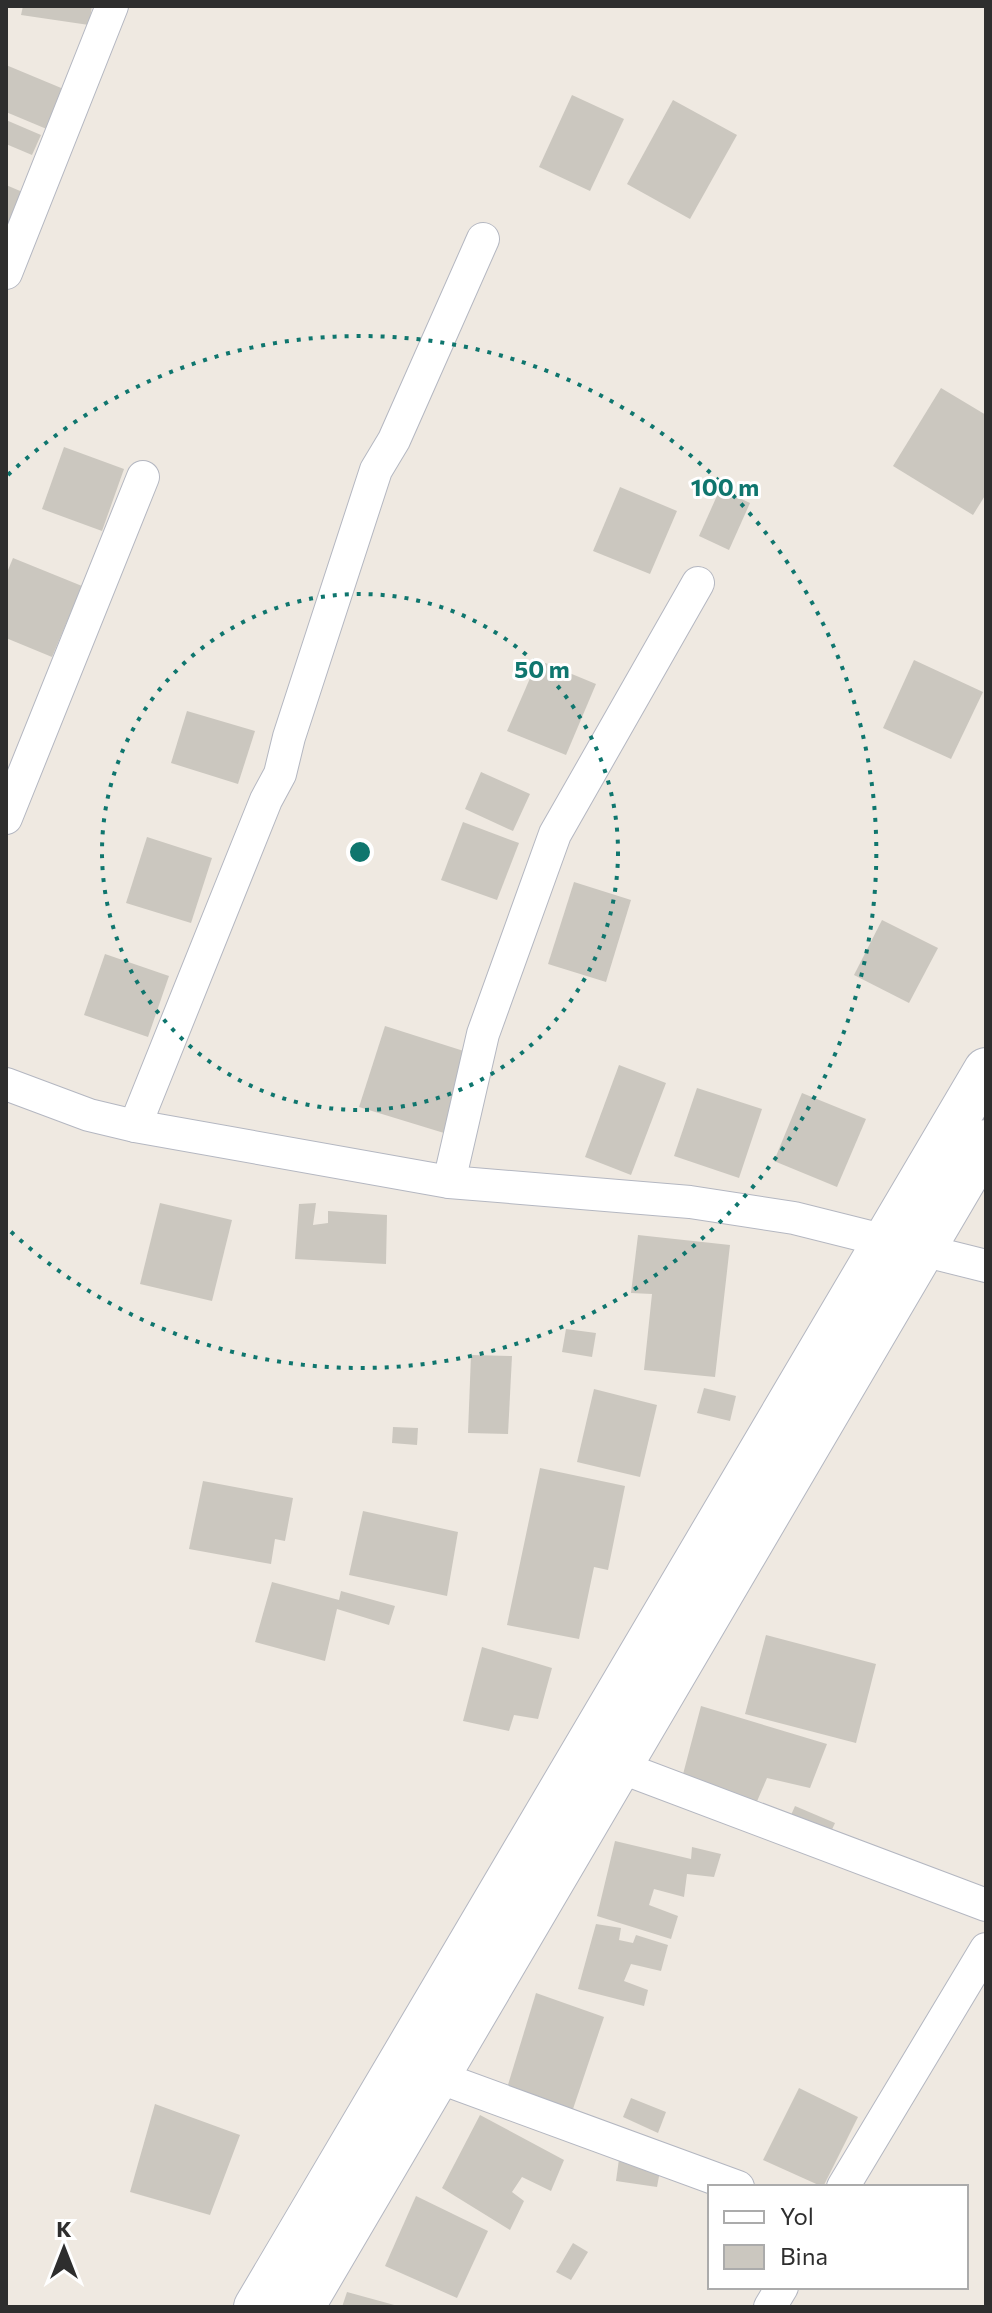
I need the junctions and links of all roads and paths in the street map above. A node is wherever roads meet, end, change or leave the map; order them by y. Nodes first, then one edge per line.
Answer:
1 (112, 6) edge
2 (483, 239) dead end
3 (6, 273) edge
4 (143, 477) dead end
5 (698, 583) dead end
6 (6, 818) edge
7 (986, 1070) edge
8 (6, 1084) edge
9 (135, 1126) junction
10 (986, 1142) edge
11 (449, 1182) junction
12 (905, 1246) junction
13 (986, 1266) edge
14 (620, 1767) junction
15 (986, 1905) edge
16 (986, 1949) edge
17 (438, 2077) junction
18 (733, 2185) edge
19 (844, 2185) edge
20 (781, 2289) edge
21 (256, 2307) edge
22 (302, 2307) edge
23 (770, 2307) edge

1 - 3 street
2 - 9 street
4 - 6 street
5 - 11 street
7 - 12 street
8 - 9 street
9 - 11 street
10 - 12 street
11 - 12 street
12 - 13 street
12 - 14 street
12 - 21 street
14 - 15 street
14 - 17 street
16 - 19 street
17 - 18 street
17 - 22 street
20 - 23 street

